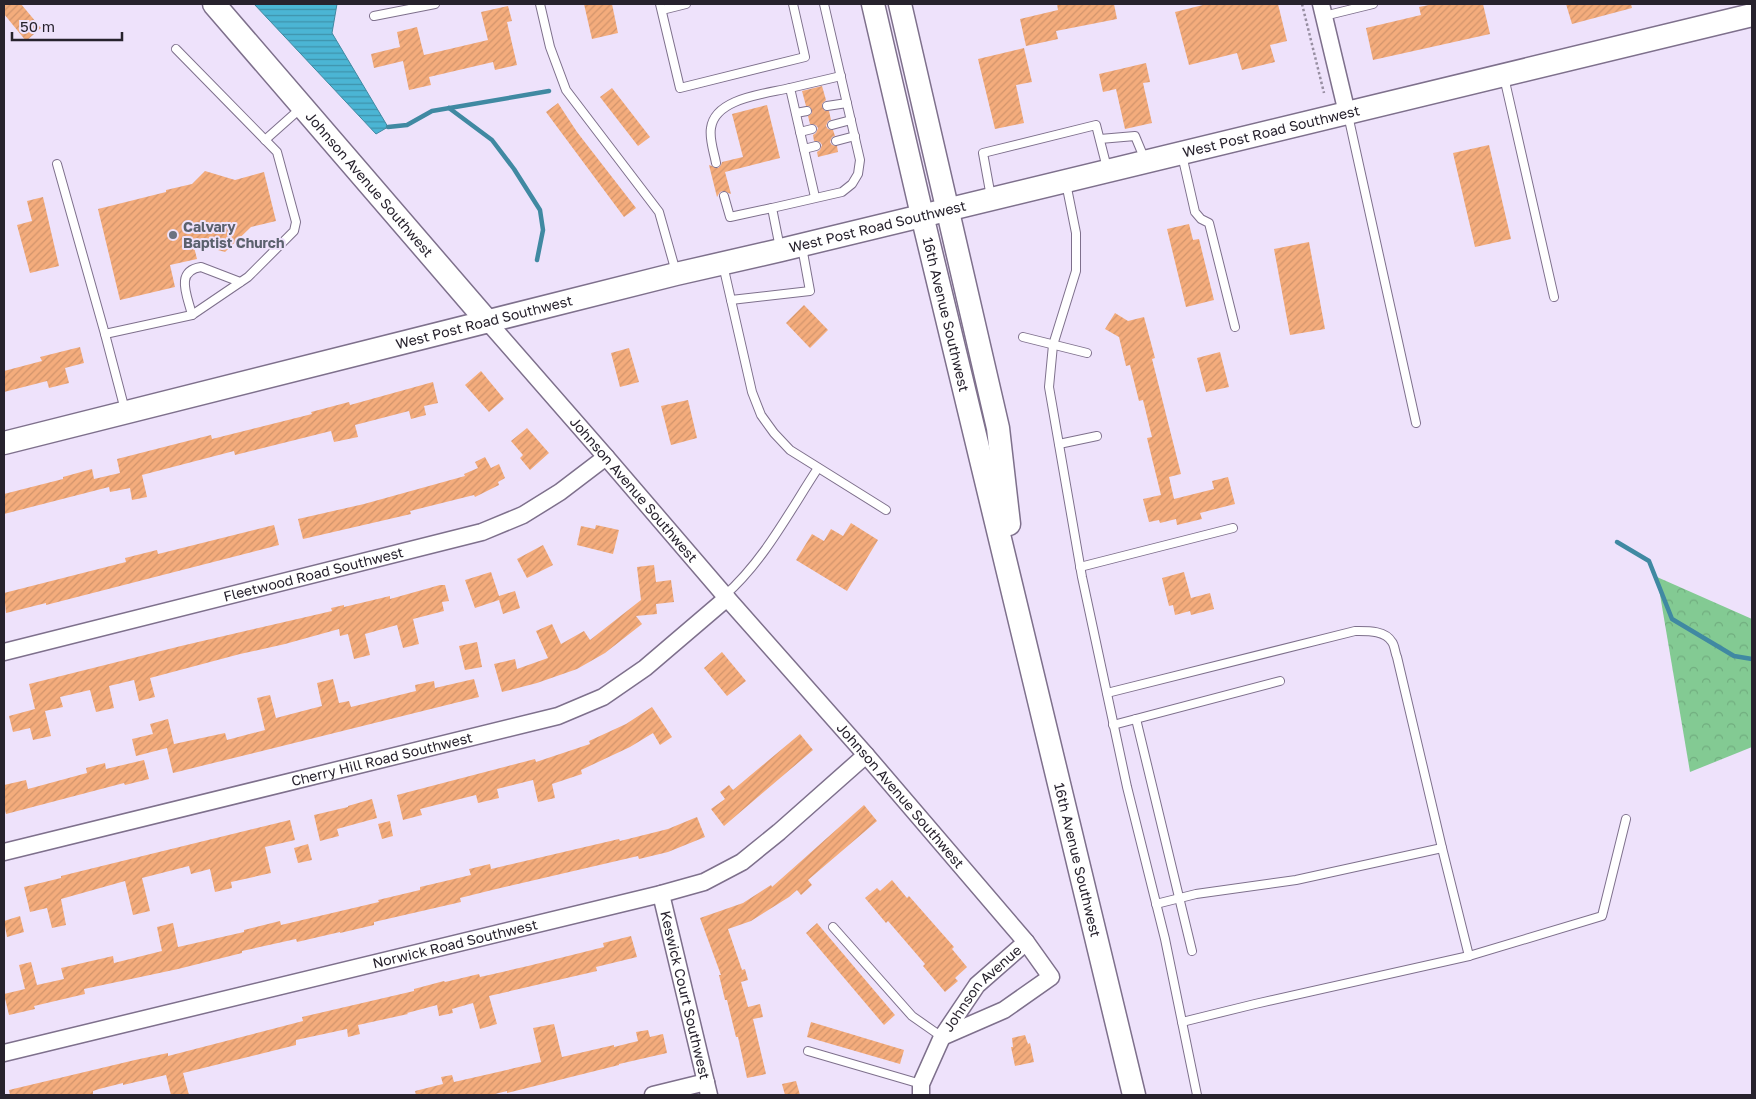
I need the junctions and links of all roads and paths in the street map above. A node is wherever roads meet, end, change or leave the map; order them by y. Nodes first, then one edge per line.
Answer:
1 (214, 4) edge
2 (435, 4) edge
3 (540, 4) edge
4 (686, 4) edge
5 (793, 4) edge
6 (824, 4) edge
7 (873, 4) edge
8 (900, 4) edge
9 (1302, 4) edge
10 (1373, 4) edge
11 (661, 7) edge
12 (1323, 10) edge
13 (1752, 15) edge
14 (374, 16) dead end
15 (176, 49) dead end
16 (1504, 75) junction
17 (841, 76) junction
18 (790, 88) junction
19 (1324, 93) dead end
20 (847, 103) junction
21 (827, 106) dead end
22 (303, 107) junction
23 (807, 111) dead end
24 (1347, 113) junction
25 (796, 114) junction
26 (851, 120) junction
27 (832, 125) dead end
28 (812, 129) dead end
29 (800, 132) junction
30 (855, 136) junction
31 (1100, 139) junction
32 (265, 140) junction
33 (836, 141) dead end
34 (816, 146) dead end
35 (804, 149) junction
36 (1181, 153) junction
37 (1146, 162) junction
38 (716, 163) dead end
39 (57, 164) dead end
40 (1108, 171) junction
41 (1066, 181) junction
42 (724, 196) dead end
43 (815, 197) junction
44 (992, 199) junction
45 (772, 208) junction
46 (948, 209) junction
47 (922, 215) junction
48 (791, 248) junction
49 (722, 264) junction
50 (676, 274) junction
51 (240, 282) junction
52 (1554, 297) dead end
53 (731, 300) junction
54 (192, 314) junction
55 (488, 322) junction
56 (1235, 327) dead end
57 (106, 334) junction
58 (1023, 337) dead end
59 (1053, 344) junction
60 (1087, 353) dead end
61 (126, 412) junction
62 (1416, 423) dead end
63 (1097, 436) dead end
64 (4, 443) edge
65 (1059, 444) junction
66 (606, 457) junction
67 (818, 468) junction
68 (886, 510) dead end
69 (1233, 528) dead end
70 (1080, 567) junction
71 (725, 597) junction
72 (1020, 624) junction
73 (4, 652) edge
74 (1280, 681) dead end
75 (1107, 693) junction
76 (1136, 719) junction
77 (1114, 725) junction
78 (866, 755) junction
79 (1626, 819) dead end
80 (1442, 848) junction
81 (4, 852) edge
82 (661, 894) junction
83 (1179, 899) junction
84 (1156, 904) junction
85 (833, 928) dead end
86 (1026, 942) junction
87 (1192, 951) dead end
88 (1469, 956) junction
89 (1051, 978) joint
90 (1182, 1022) junction
91 (942, 1037) junction
92 (808, 1051) dead end
93 (4, 1053) edge
94 (707, 1089) edge
95 (921, 1089) edge
96 (653, 1095) edge
97 (1134, 1095) edge
98 (1197, 1095) edge

1 - 22 street, Johnson Avenue Southwest
2 - 14 lane
3 - 50 lane
4 - 11 lane
5 - 11 lane
6 - 17 lane
7 - 47 street, 16th Avenue Southwest
8 - 46 street, 16th Avenue Southwest
9 - 19 path
10 - 12 lane
12 - 24 street
13 - 16 street, West Post Road Southwest
15 - 32 lane
16 - 24 street, West Post Road Southwest
16 - 52 lane
17 - 18 lane
17 - 20 lane
18 - 25 lane
18 - 38 lane
20 - 21 lane
20 - 26 lane
22 - 32 lane
22 - 55 street, Johnson Avenue Southwest
23 - 25 lane
24 - 36 street, West Post Road Southwest
24 - 62 lane
25 - 29 lane
26 - 27 lane
26 - 30 lane
28 - 29 lane
29 - 35 lane
30 - 33 lane
30 - 43 lane
31 - 37 lane
31 - 40 lane
31 - 44 lane
32 - 51 lane
34 - 35 lane
35 - 43 lane
36 - 37 street, West Post Road Southwest
36 - 56 lane
37 - 40 street, West Post Road Southwest
39 - 57 lane
40 - 41 street, West Post Road Southwest
41 - 44 street, West Post Road Southwest
41 - 59 lane
42 - 45 lane
43 - 45 lane
44 - 46 street, West Post Road Southwest
45 - 48 lane
46 - 47 street, West Post Road Southwest
46 - 72 street, 16th Avenue Southwest
47 - 48 street, West Post Road Southwest
47 - 72 street, 16th Avenue Southwest
48 - 49 street, West Post Road Southwest
48 - 53 lane
49 - 50 street, West Post Road Southwest
49 - 53 lane
50 - 55 street, West Post Road Southwest
51 - 54 lane
51 - 54 lane
53 - 67 lane
54 - 57 lane
55 - 61 street, West Post Road Southwest
55 - 66 street, Johnson Avenue Southwest
57 - 61 lane
58 - 59 lane
59 - 60 lane
59 - 65 lane
61 - 64 street, West Post Road Southwest
63 - 65 lane
65 - 70 lane
66 - 71 street, Johnson Avenue Southwest
66 - 73 street, Fleetwood Road Southwest
67 - 68 lane
67 - 71 lane
69 - 70 lane
70 - 75 lane
71 - 78 street, Johnson Avenue Southwest
71 - 81 street, Cherry Hill Road Southwest
72 - 97 street, 16th Avenue Southwest
74 - 76 lane
75 - 77 lane
75 - 80 lane
76 - 77 lane
76 - 83 lane
77 - 84 lane
78 - 82 street, Norwick Road Southwest
78 - 86 street, Johnson Avenue Southwest
79 - 88 lane
80 - 83 lane
80 - 88 lane
82 - 93 street, Norwick Road Southwest
82 - 94 street, Keswick Court Southwest
83 - 84 lane
83 - 87 lane
84 - 90 lane
85 - 91 lane
86 - 89 street, Johnson Avenue Southwest
86 - 91 street, Johnson Avenue
88 - 90 lane
89 - 91 street, Johnson Avenue
90 - 98 lane
91 - 95 street, Johnson Avenue
92 - 95 lane
94 - 96 street

